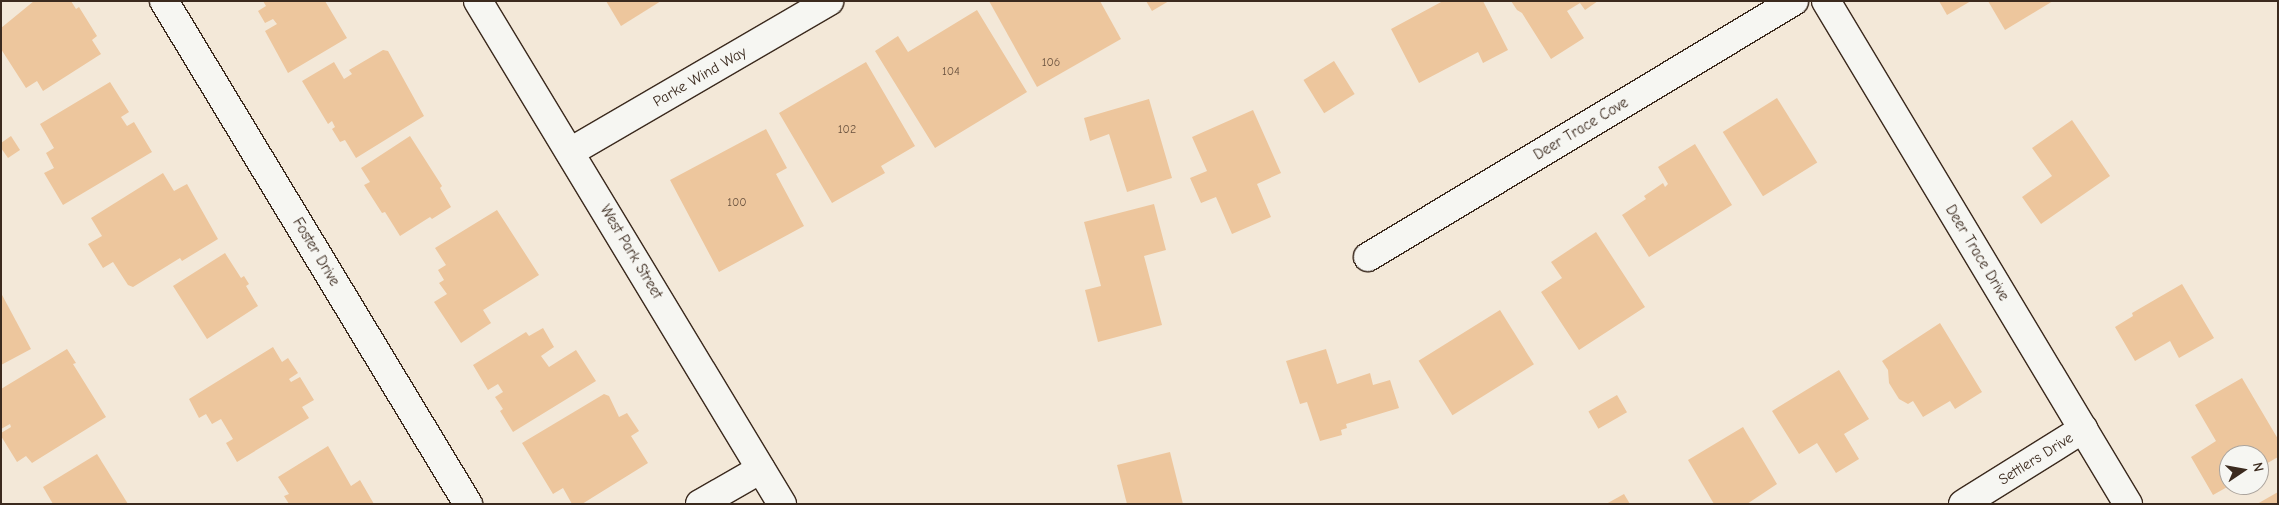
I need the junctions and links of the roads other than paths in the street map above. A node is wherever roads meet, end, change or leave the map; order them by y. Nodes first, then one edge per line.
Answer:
1 (164, 1) edge
2 (478, 1) edge
3 (1794, 1) edge
4 (1826, 1) edge
5 (815, 5) edge
6 (570, 152) junction
7 (1368, 257) dead end
8 (2083, 430) junction
9 (761, 469) junction
10 (468, 504) edge
11 (700, 504) edge
12 (782, 504) edge
13 (1964, 504) edge
14 (2128, 504) edge

1 - 10 street, Foster Drive
2 - 6 street, West Park Street
3 - 7 street, Deer Trace Cove
4 - 8 street, Deer Trace Drive
5 - 6 street, Parke Wind Way
6 - 9 street, West Park Street
8 - 13 street, Settlers Drive
8 - 14 street, Deer Trace Drive
9 - 11 street
9 - 12 street, West Park Street

